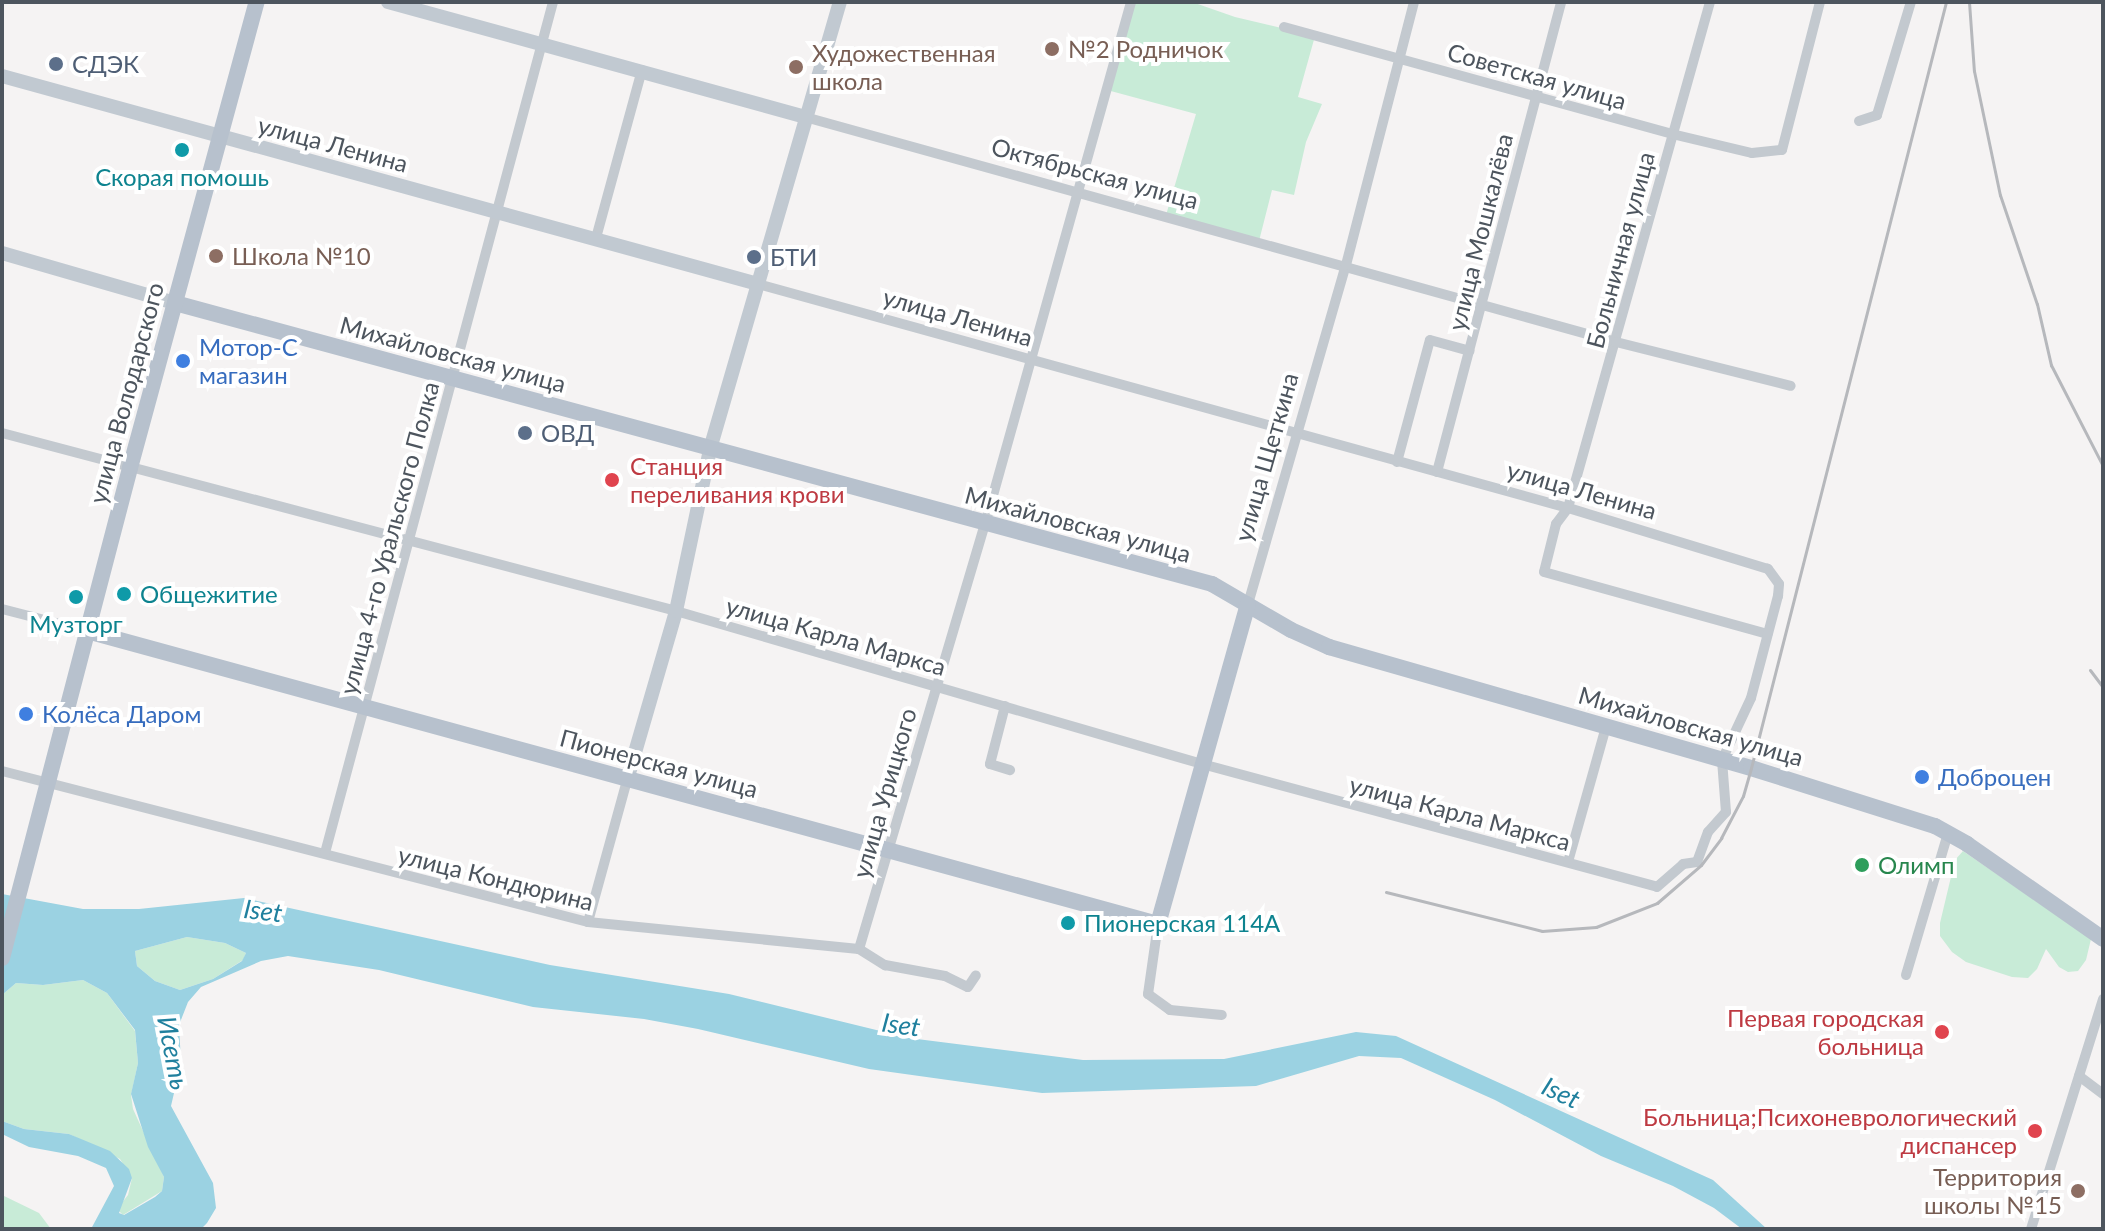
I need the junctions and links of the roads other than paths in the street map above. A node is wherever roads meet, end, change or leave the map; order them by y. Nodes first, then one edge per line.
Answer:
1 (257, 2) edge
2 (388, 2) edge
3 (553, 2) edge
4 (840, 2) edge
5 (1131, 2) edge
6 (1414, 2) edge
7 (1561, 2) edge
8 (1710, 2) edge
9 (1820, 2) edge
10 (1911, 2) edge
11 (1284, 27) dead end
12 (542, 43) junction
13 (1399, 58) junction
14 (642, 70) junction
15 (2, 76) edge
16 (1535, 97) junction
17 (805, 117) junction
18 (1859, 121) dead end
19 (1672, 134) junction
20 (220, 136) junction
21 (1079, 191) junction
22 (496, 211) junction
23 (596, 238) junction
24 (2, 253) edge
25 (1346, 265) junction
26 (758, 284) junction
27 (175, 303) junction
28 (1483, 303) junction
29 (1616, 342) junction
30 (1470, 351) junction
31 (1032, 360) junction
32 (453, 379) junction
33 (1791, 386) dead end
34 (2, 433) edge
35 (1298, 435) junction
36 (710, 449) junction
37 (1397, 462) junction
38 (130, 468) junction
39 (1437, 472) junction
40 (1568, 508) junction
41 (985, 524) junction
42 (409, 540) junction
43 (1248, 604) junction
44 (2, 609) edge
45 (676, 611) junction
46 (87, 631) junction
47 (1768, 634) junction
48 (937, 686) junction
49 (1005, 706) junction
50 (364, 707) junction
51 (1606, 727) junction
52 (1722, 760) junction
53 (1202, 764) junction
54 (1010, 770) dead end
55 (2, 771) edge
56 (627, 780) junction
57 (45, 790) junction
58 (1948, 833) junction
59 (889, 850) junction
60 (325, 853) junction
61 (1568, 862) junction
62 (588, 922) junction
63 (1158, 924) junction
64 (2101, 938) edge
65 (859, 949) junction
66 (2, 958) edge
67 (976, 975) dead end
68 (1906, 975) dead end
69 (2102, 1005) edge
70 (1222, 1015) dead end
71 (2079, 1076) junction
72 (2103, 1094) edge
73 (2031, 1229) edge

1 - 20 main road, улица Володарского
2 - 12 street, Октябрьская улица
3 - 12 street, улица 4-го Уральского Полка
4 - 17 street
5 - 21 street, улица Урицкого
6 - 13 street, улица Щеткина
7 - 16 street, улица Мошкалёва
8 - 19 street, Больничная улица
9 - 19 street, Советская улица
10 - 18 street
11 - 13 street, Советская улица
12 - 14 street, Октябрьская улица
12 - 22 street, улица 4-го Уральского Полка
13 - 16 street, Советская улица
13 - 25 street, улица Щеткина
14 - 17 street, Октябрьская улица
14 - 23 street
15 - 20 street, улица Ленина
16 - 19 street, Советская улица
16 - 28 street, улица Мошкалёва
17 - 21 street, Октябрьская улица
17 - 26 street
19 - 29 street, Больничная улица
20 - 22 street, улица Ленина
20 - 27 main road, улица Володарского
21 - 25 street, Октябрьская улица
21 - 31 street, улица Урицкого
22 - 23 street, улица Ленина
22 - 32 street, улица 4-го Уральского Полка
23 - 26 street, улица Ленина
24 - 27 street, Михайловская улица
25 - 28 street, Октябрьская улица
25 - 35 street, улица Щеткина
26 - 31 street, улица Ленина
26 - 36 street
27 - 32 main road, Михайловская улица
27 - 38 main road, улица Володарского
28 - 29 street, Октябрьская улица
28 - 30 street, улица Мошкалёва
29 - 33 street, Октябрьская улица
29 - 40 street, Больничная улица
30 - 37 street
30 - 39 street, улица Мошкалёва
31 - 35 street, улица Ленина
31 - 41 street, улица Урицкого
32 - 36 main road, Михайловская улица
32 - 42 street, улица 4-го Уральского Полка
34 - 38 street, улица Карла Маркса
35 - 37 street, улица Ленина
35 - 43 street, улица Щеткина
36 - 41 main road, Михайловская улица
36 - 45 street
37 - 39 street, улица Ленина
38 - 42 street, улица Карла Маркса
38 - 46 main road, улица Володарского
39 - 40 street, улица Ленина
40 - 47 street, улица Ленина
40 - 47 street, Больничная улица
41 - 43 main road, Михайловская улица
41 - 48 street, улица Урицкого
42 - 45 street, улица Карла Маркса
42 - 50 street, улица 4-го Уральского Полка
43 - 51 main road, Михайловская улица
43 - 53 main road, улица Щеткина
44 - 46 street, Пионерская улица
45 - 48 street, улица Карла Маркса
45 - 56 street
46 - 50 main road, Пионерская улица
46 - 57 main road, улица Володарского
47 - 52 street, улица Ленина
48 - 49 street, улица Карла Маркса
48 - 59 street, улица Урицкого
49 - 53 street, улица Карла Маркса
49 - 54 street
50 - 56 main road, Пионерская улица
50 - 60 street, улица 4-го Уральского Полка
51 - 52 main road, Михайловская улица
51 - 61 street
52 - 58 main road, Михайловская улица
52 - 61 street, улица Карла Маркса
53 - 61 street, улица Карла Маркса
53 - 63 main road, улица Щеткина
55 - 57 street, улица Кондюрина
56 - 59 main road, Пионерская улица
56 - 62 street
57 - 60 street, улица Кондюрина
57 - 66 main road, улица Володарского
58 - 64 main road, Михайловская улица
58 - 68 street
59 - 63 main road, Пионерская улица
59 - 65 street, улица Урицкого
60 - 62 street, улица Кондюрина
62 - 65 street, улица Кондюрина
63 - 70 street
65 - 67 street, улица Кондюрина
69 - 71 street
71 - 72 street
71 - 73 street

